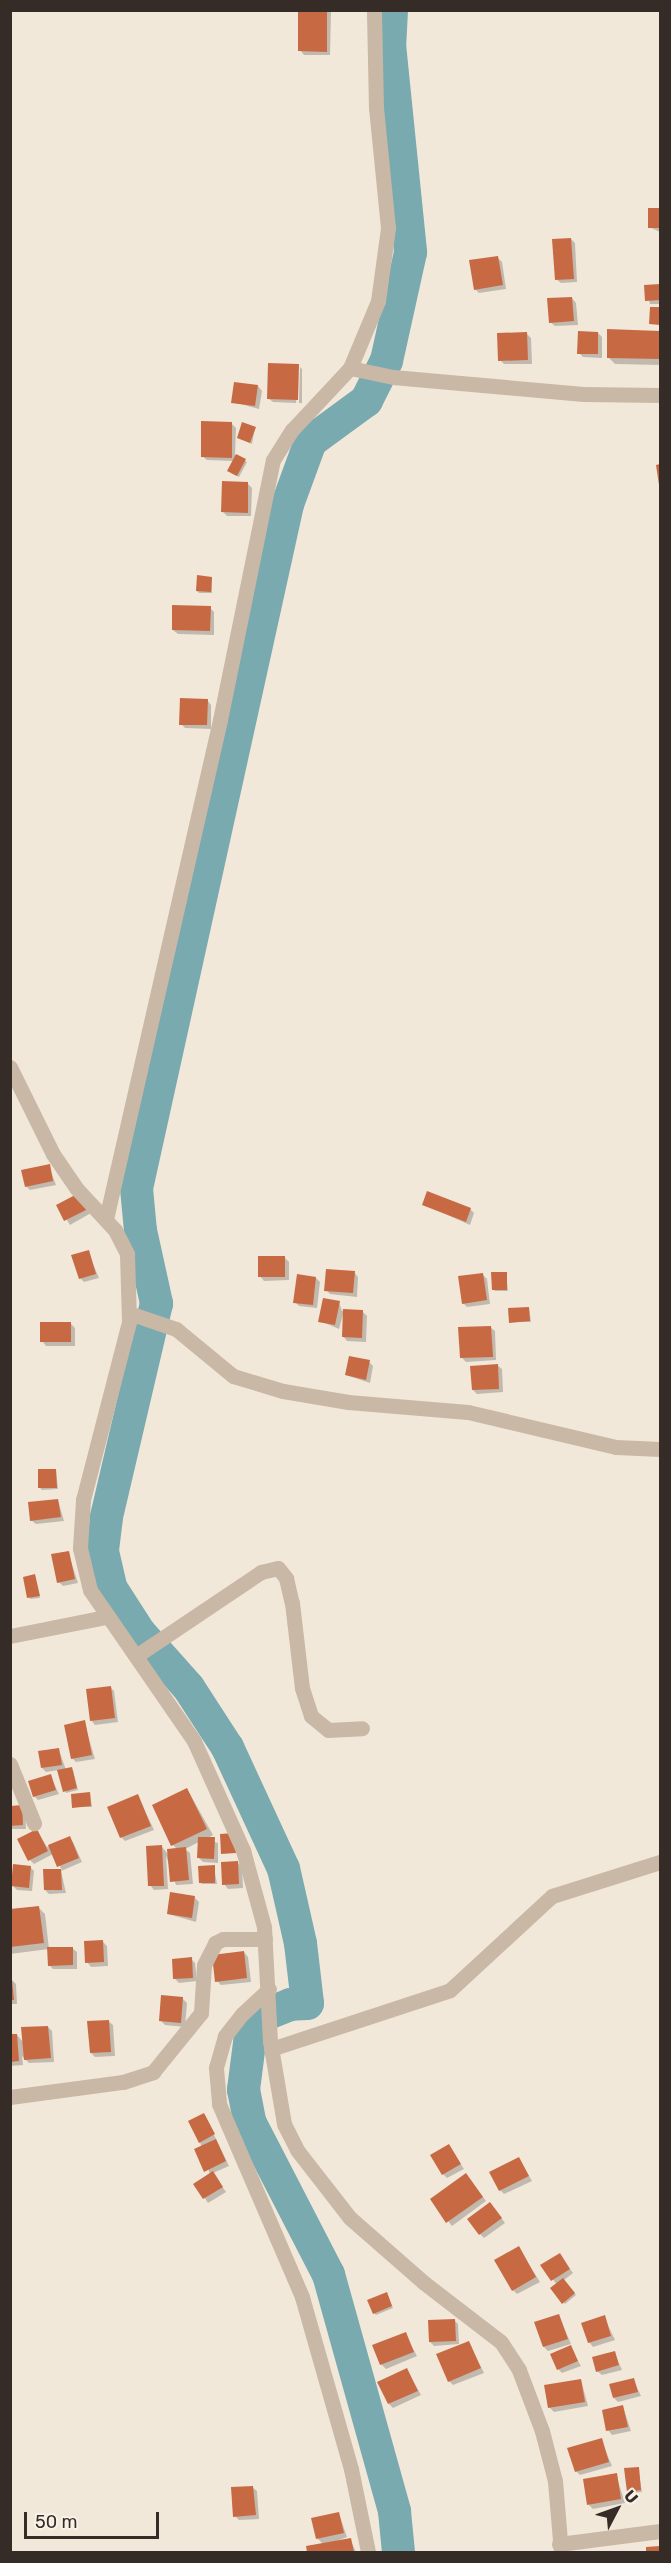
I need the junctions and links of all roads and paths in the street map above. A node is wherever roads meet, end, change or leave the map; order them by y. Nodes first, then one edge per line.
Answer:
1 (374, 10) edge
2 (350, 368) junction
3 (660, 395) edge
4 (10, 1067) edge
5 (106, 1219) junction
6 (134, 1315) junction
7 (660, 1449) edge
8 (106, 1617) junction
9 (10, 1636) edge
10 (138, 1655) junction
11 (362, 1728) dead end
12 (10, 1764) edge
13 (34, 1823) dead end
14 (660, 1862) edge
15 (265, 1939) junction
16 (269, 1989) junction
17 (271, 2045) junction
18 (10, 2097) edge
19 (660, 2532) edge
20 (560, 2548) edge
21 (368, 2553) edge

1 - 2 street
2 - 3 street
2 - 5 street
4 - 5 street
5 - 6 street
6 - 7 street
6 - 8 street
8 - 9 street
8 - 10 street
10 - 11 street
10 - 15 street
12 - 13 street
14 - 17 street
15 - 16 street
15 - 18 street
16 - 17 street
16 - 21 street
17 - 20 street
19 - 20 street

